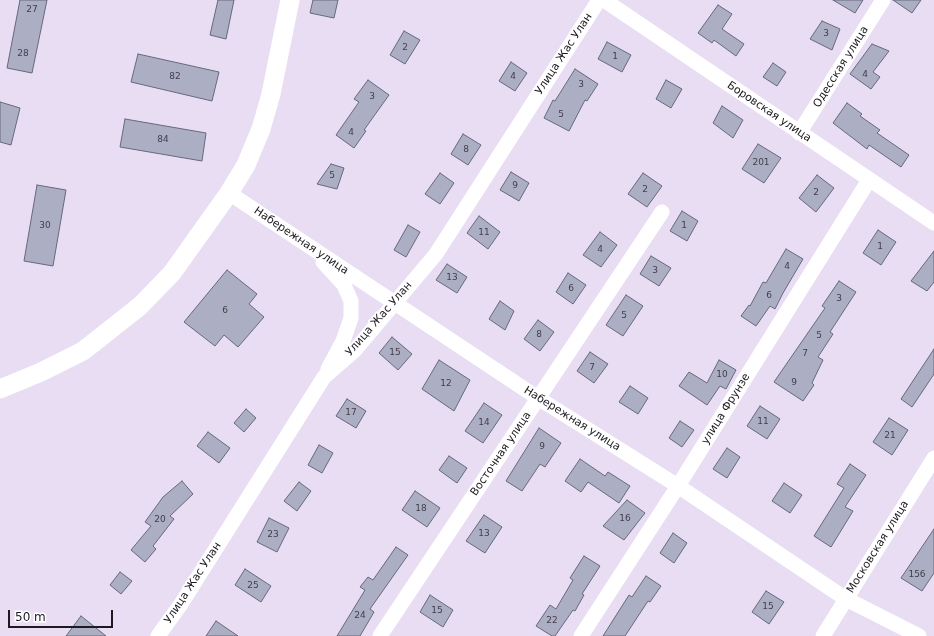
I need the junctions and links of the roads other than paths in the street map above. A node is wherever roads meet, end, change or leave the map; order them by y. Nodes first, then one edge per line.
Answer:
1 (290, 0) edge
2 (599, 0) edge
3 (604, 0) edge
4 (883, 0) edge
5 (799, 133) junction
6 (869, 180) junction
7 (229, 193) junction
8 (662, 212) dead end
9 (934, 223) edge
10 (309, 246) junction
11 (394, 303) junction
12 (324, 377) junction
13 (0, 388) edge
14 (538, 398) junction
15 (934, 458) edge
16 (678, 486) junction
17 (846, 599) junction
18 (158, 636) edge
19 (380, 636) edge
20 (581, 636) edge
21 (823, 636) edge
22 (919, 636) edge

1 - 7 main road
2 - 11 street, Улица Жас Улан
3 - 5 street, Боровская улица
4 - 5 street, Одесская улица
5 - 6 street, Боровская улица
6 - 9 street, Боровская улица
6 - 16 street, улица Фрунзе
7 - 10 street, Набережная улица
7 - 13 main road
8 - 14 street, Восточная улица
10 - 11 street, Набережная улица
10 - 12 street
11 - 12 street, Улица Жас Улан
11 - 14 street, Набережная улица
12 - 18 street, Улица Жас Улан
14 - 16 street, Набережная улица
14 - 19 street, Восточная улица
15 - 17 street, Московская улица
16 - 17 street, Набережная улица
16 - 20 street, улица Фрунзе
17 - 21 street, Московская улица
17 - 22 street, Набережная улица

